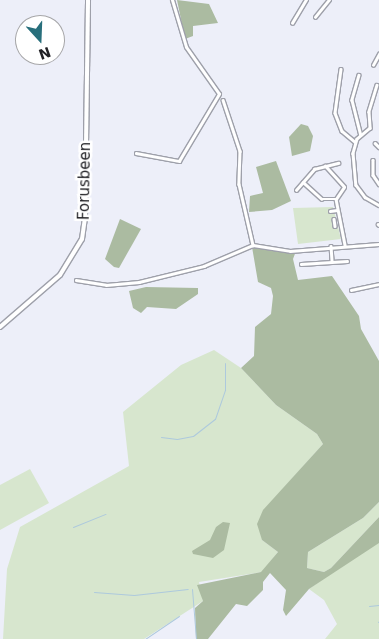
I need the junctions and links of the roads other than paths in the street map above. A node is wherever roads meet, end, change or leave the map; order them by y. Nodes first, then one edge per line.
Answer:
1 (88, 0) edge
2 (172, 0) edge
3 (306, 0) edge
4 (330, 0) edge
5 (315, 17) dead end
6 (292, 23) dead end
7 (379, 54) edge
8 (374, 65) dead end
9 (340, 69) dead end
10 (358, 75) dead end
11 (377, 85) dead end
12 (223, 100) dead end
13 (361, 135) junction
14 (355, 142) junction
15 (374, 144) dead end
16 (379, 147) edge
17 (136, 153) dead end
18 (373, 160) dead end
19 (338, 163) dead end
20 (325, 166) junction
21 (303, 182) junction
22 (379, 184) edge
23 (296, 190) dead end
24 (336, 199) junction
25 (379, 204) edge
26 (337, 210) junction
27 (330, 211) dead end
28 (334, 219) dead end
29 (335, 226) dead end
30 (379, 244) edge
31 (253, 245) junction
32 (345, 245) junction
33 (331, 246) junction
34 (332, 261) junction
35 (346, 261) dead end
36 (301, 264) dead end
37 (76, 280) dead end
38 (379, 284) edge
39 (351, 290) dead end
40 (0, 327) edge

1 - 40 main road, Forusbeen
2 - 17 street
3 - 6 street
4 - 5 street
7 - 8 street
9 - 14 street
10 - 13 street
11 - 13 street
12 - 31 street
13 - 14 street
14 - 25 street
15 - 16 street
18 - 22 street
19 - 20 street
20 - 21 street
20 - 24 street
21 - 23 street
21 - 24 street
24 - 26 street
26 - 27 street
26 - 32 street
28 - 29 street
30 - 32 street
31 - 33 street
31 - 37 street
32 - 33 street
33 - 34 street
34 - 35 street
34 - 36 street
38 - 39 street

